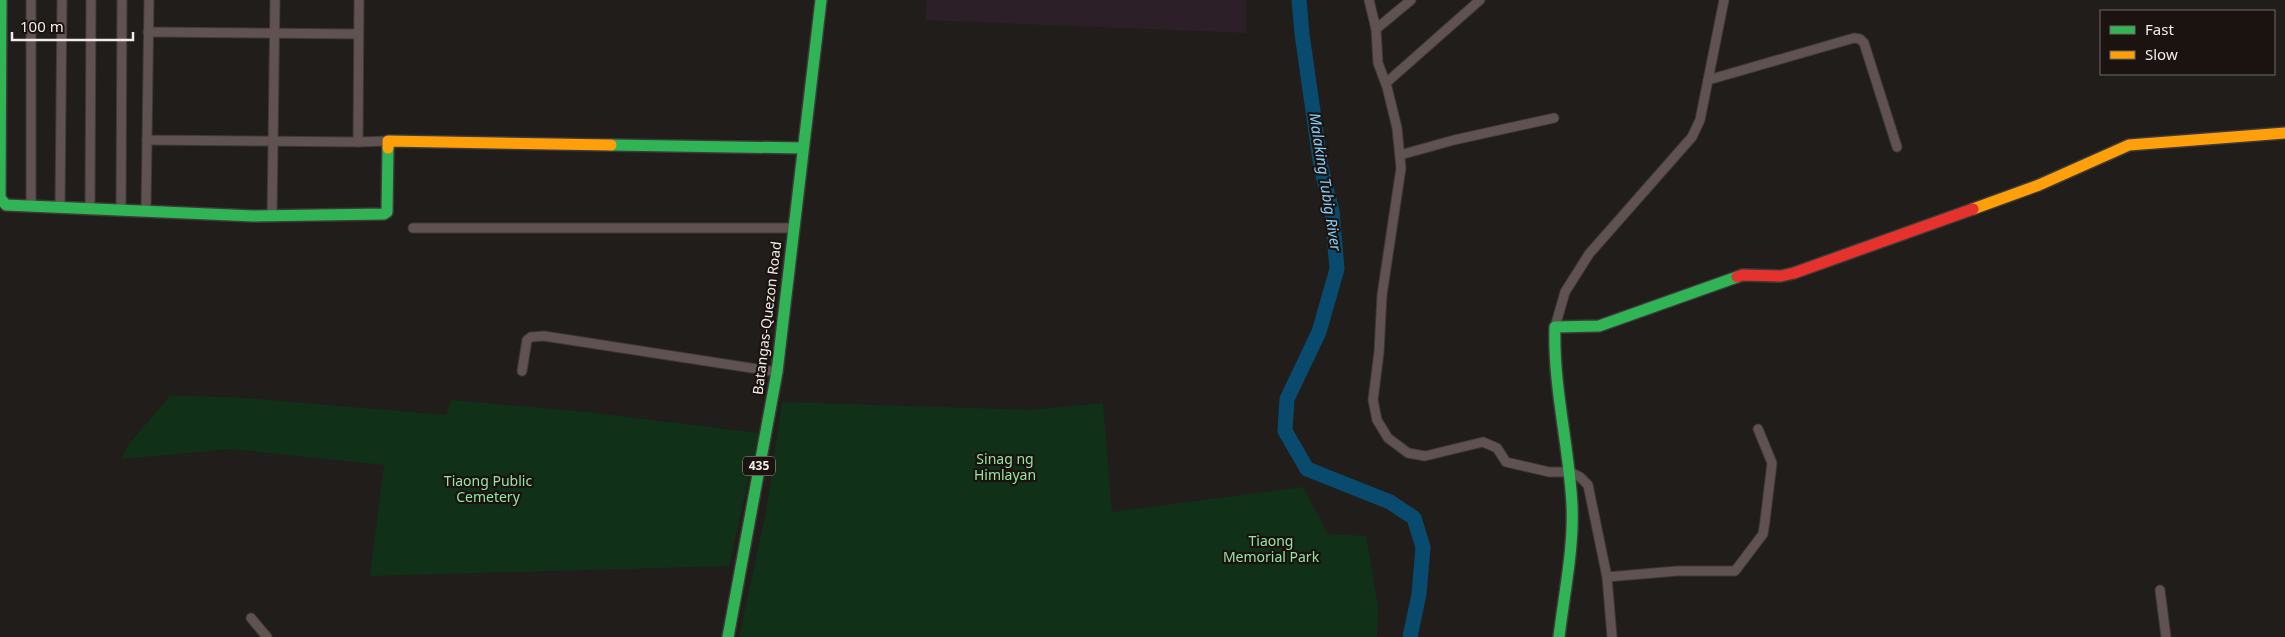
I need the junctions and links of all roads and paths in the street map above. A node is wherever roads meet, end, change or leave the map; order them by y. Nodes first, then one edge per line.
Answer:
1 (1, 0) edge
2 (31, 0) edge
3 (62, 0) edge
4 (91, 0) edge
5 (122, 0) edge
6 (149, 0) edge
7 (275, 0) edge
8 (358, 0) edge
9 (821, 0) edge
10 (1369, 0) edge
11 (1411, 0) edge
12 (1480, 0) edge
13 (1724, 0) edge
14 (1376, 29) junction
15 (148, 32) junction
16 (275, 33) junction
17 (358, 34) junction
18 (1708, 80) junction
19 (1386, 83) junction
20 (1554, 118) dead end
21 (2285, 133) edge
22 (147, 140) junction
23 (273, 141) junction
24 (358, 142) junction
25 (388, 142) junction
26 (1897, 147) dead end
27 (803, 148) junction
28 (1400, 155) junction
29 (30, 206) junction
30 (60, 208) junction
31 (90, 209) junction
32 (121, 210) junction
33 (146, 211) junction
34 (272, 216) junction
35 (413, 228) dead end
36 (793, 228) junction
37 (1555, 327) junction
38 (522, 371) dead end
39 (776, 372) junction
40 (1758, 429) dead end
41 (1570, 472) junction
42 (1607, 577) junction
43 (2160, 590) dead end
44 (251, 618) dead end
45 (267, 637) edge
46 (728, 637) edge
47 (1559, 637) edge
48 (1612, 637) edge
49 (2166, 637) edge

1 - 29 street
2 - 29 street
3 - 30 street
4 - 31 street
5 - 32 street
6 - 15 street
7 - 16 street
8 - 17 street
9 - 27 street, Batangas-Quezon Road / 435
10 - 14 street
11 - 14 street
12 - 19 street
13 - 18 street
14 - 19 street
15 - 16 street
15 - 22 street
16 - 17 street
16 - 23 street
17 - 24 street
18 - 26 street
18 - 37 street
19 - 28 street
20 - 28 street
21 - 37 street
22 - 23 street
22 - 33 street
23 - 24 street
23 - 34 street
24 - 25 street
25 - 27 street
25 - 34 street
27 - 36 street, Batangas-Quezon Road / 435
28 - 41 street
29 - 30 street
30 - 31 street
31 - 32 street
32 - 33 street
33 - 34 street
35 - 36 street
36 - 39 street, Batangas-Quezon Road / 435
37 - 41 street
38 - 39 street
39 - 46 street, Batangas-Quezon Road / 435
40 - 42 street
41 - 42 street
41 - 47 street
42 - 48 street
43 - 49 street
44 - 45 street

